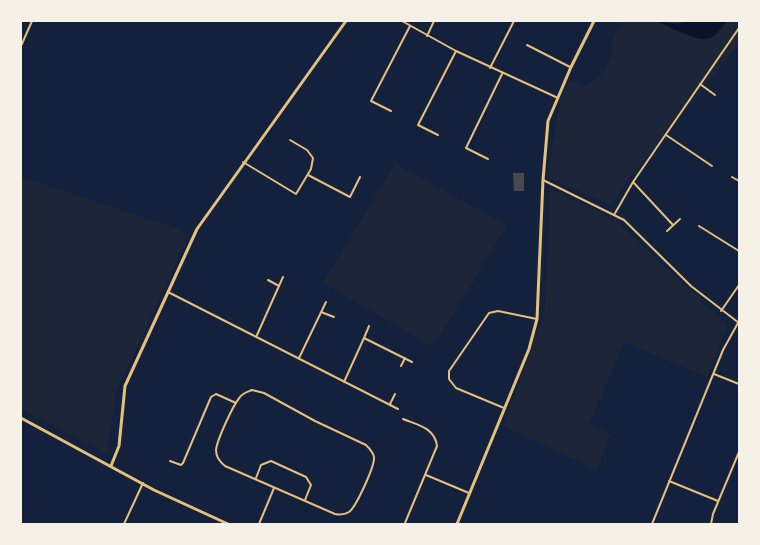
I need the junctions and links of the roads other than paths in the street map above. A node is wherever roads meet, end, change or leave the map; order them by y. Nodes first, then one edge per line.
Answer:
1 (32, 21) edge
2 (346, 21) edge
3 (402, 21) edge
4 (434, 21) edge
5 (514, 21) edge
6 (594, 21) edge
7 (410, 26) junction
8 (739, 28) edge
9 (428, 36) junction
10 (527, 45) dead end
11 (21, 46) edge
12 (456, 51) junction
13 (571, 67) junction
14 (490, 68) junction
15 (502, 74) junction
16 (700, 84) junction
17 (715, 95) dead end
18 (558, 98) junction
19 (391, 111) dead end
20 (438, 135) dead end
21 (666, 135) junction
22 (290, 140) dead end
23 (488, 159) dead end
24 (243, 162) junction
25 (712, 166) dead end
26 (308, 175) junction
27 (360, 177) dead end
28 (732, 177) dead end
29 (543, 180) junction
30 (739, 181) edge
31 (633, 182) junction
32 (614, 215) junction
33 (680, 219) dead end
34 (673, 225) junction
35 (699, 226) dead end
36 (668, 231) dead end
37 (739, 251) edge
38 (282, 277) dead end
39 (268, 280) dead end
40 (739, 285) edge
41 (279, 286) junction
42 (168, 292) junction
43 (326, 302) dead end
44 (722, 311) junction
45 (321, 312) junction
46 (334, 317) dead end
47 (537, 320) junction
48 (739, 322) edge
49 (369, 326) dead end
50 (257, 335) junction
51 (364, 338) junction
52 (299, 358) junction
53 (405, 358) junction
54 (411, 362) dead end
55 (401, 366) dead end
56 (714, 374) junction
57 (344, 382) junction
58 (739, 384) edge
59 (395, 394) dead end
60 (236, 404) junction
61 (390, 404) junction
62 (504, 408) junction
63 (398, 409) dead end
64 (21, 418) edge
65 (403, 419) dead end
66 (739, 452) edge
67 (170, 461) dead end
68 (111, 466) junction
69 (426, 475) junction
70 (256, 479) junction
71 (669, 481) junction
72 (143, 483) junction
73 (274, 488) junction
74 (470, 493) junction
75 (305, 500) junction
76 (718, 501) junction
77 (405, 523) edge
78 (124, 524) edge
79 (228, 524) edge
80 (259, 524) edge
81 (457, 524) edge
82 (652, 524) edge
83 (711, 524) edge

1 - 11 street
2 - 24 street
3 - 7 street
4 - 9 street
5 - 14 street
6 - 13 street
7 - 9 street
7 - 19 street
8 - 16 street
9 - 12 street
10 - 13 street
12 - 14 street
12 - 20 street
13 - 18 street
14 - 15 street
15 - 18 street
15 - 23 street
16 - 17 street
16 - 21 street
18 - 29 street
21 - 25 street
21 - 31 street
22 - 26 street
24 - 26 street
24 - 42 street
26 - 27 street
28 - 30 street
29 - 32 street
29 - 47 street
31 - 32 street
31 - 34 street
32 - 44 street
33 - 34 street
34 - 36 street
35 - 37 street
38 - 41 street
39 - 41 street
40 - 44 street
41 - 50 street
42 - 50 street
42 - 68 street
43 - 45 street
44 - 48 street
45 - 46 street
45 - 52 street
47 - 62 street
47 - 62 street
48 - 56 street
49 - 51 street
50 - 52 street
51 - 53 street
51 - 57 street
52 - 57 street
53 - 54 street
53 - 55 street
56 - 58 street
56 - 71 street
57 - 61 street
59 - 61 street
60 - 67 street
60 - 70 street
60 - 75 street
61 - 63 street
62 - 74 street
64 - 68 street
65 - 69 street
66 - 76 street
68 - 72 street
69 - 74 street
69 - 77 street
70 - 73 street
70 - 75 street
71 - 76 street
71 - 82 street
72 - 78 street
72 - 79 street
73 - 75 street
73 - 80 street
74 - 81 street
76 - 83 street

